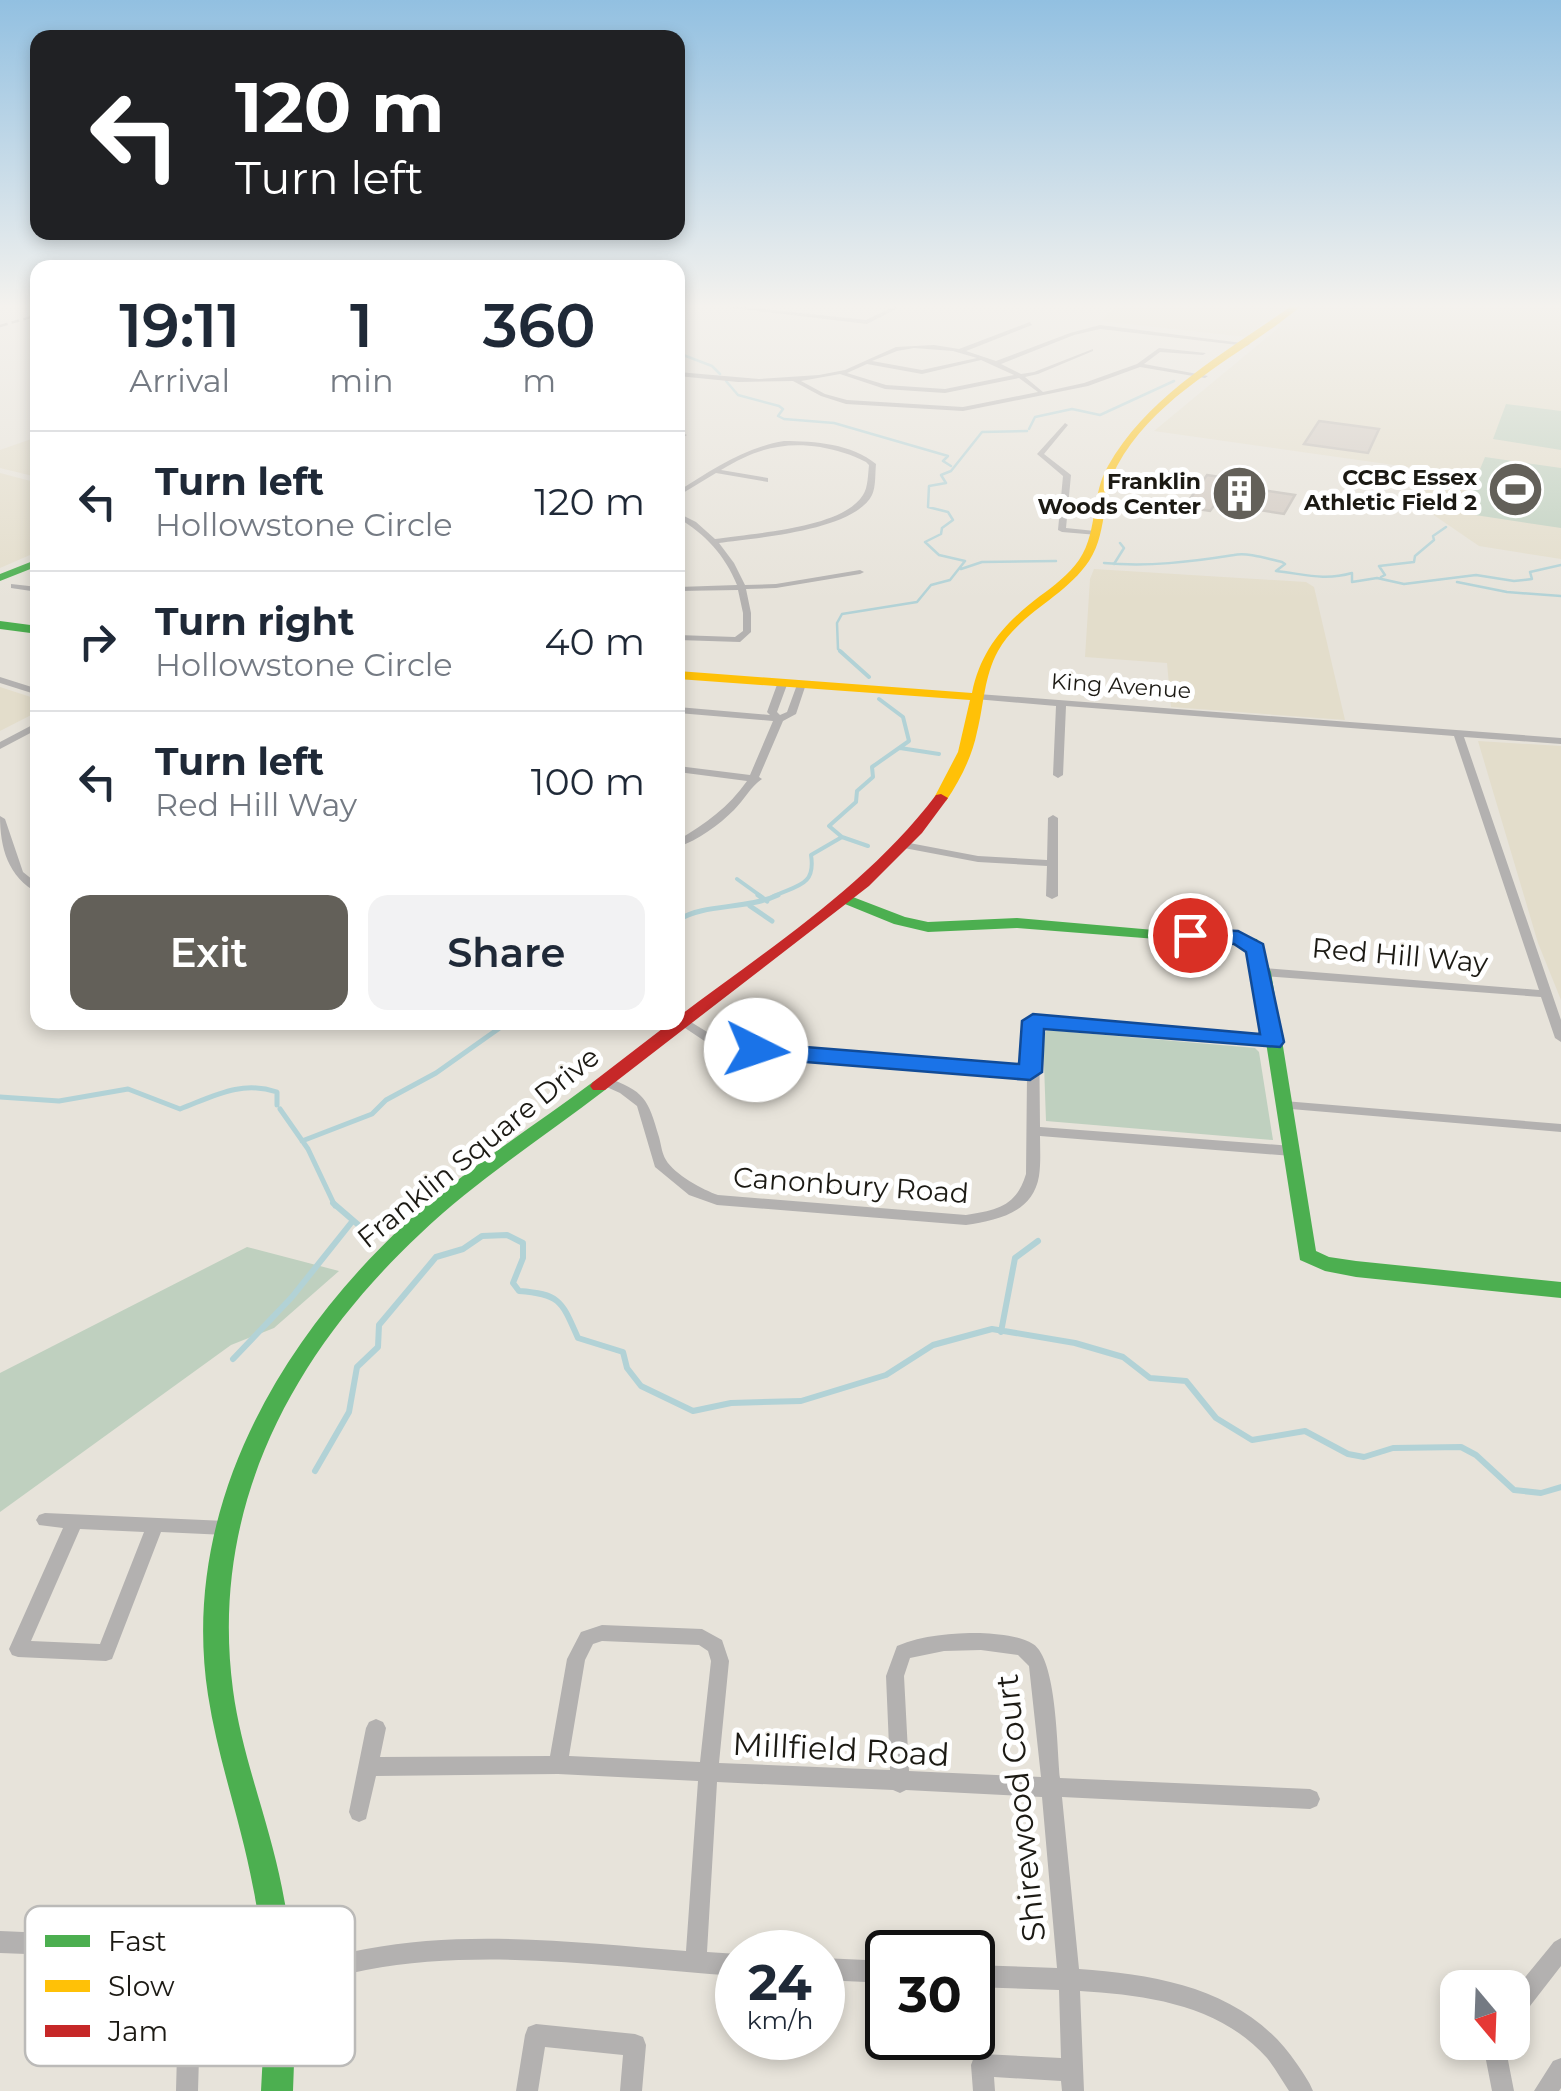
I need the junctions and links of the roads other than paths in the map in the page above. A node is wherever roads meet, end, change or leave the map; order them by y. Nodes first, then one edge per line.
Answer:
1 (892, 405) edge
2 (990, 405) edge
3 (1170, 405) edge
4 (1065, 424) dead end
5 (717, 470) junction
6 (765, 480) dead end
7 (685, 490) edge
8 (685, 520) edge
9 (1095, 533) junction
10 (717, 541) junction
11 (30, 567) edge
12 (860, 572) dead end
13 (7, 582) edge
14 (685, 589) edge
15 (740, 589) junction
16 (0, 626) edge
17 (30, 629) edge
18 (685, 638) edge
19 (685, 675) edge
20 (0, 680) edge
21 (792, 683) junction
22 (30, 689) edge
23 (978, 697) junction
24 (1061, 704) junction
25 (685, 711) edge
26 (779, 719) junction
27 (30, 729) edge
28 (1458, 733) junction
29 (1561, 741) edge
30 (0, 746) edge
31 (685, 769) edge
32 (1058, 775) dead end
33 (756, 779) junction
34 (1053, 818) dead end
35 (0, 819) edge
36 (685, 840) edge
37 (904, 845) junction
38 (1052, 863) junction
39 (30, 884) edge
40 (1052, 896) dead end
41 (846, 899) junction
42 (1263, 972) junction
43 (1544, 994) junction
44 (685, 1020) edge
45 (685, 1024) edge
46 (671, 1030) edge
47 (1561, 1038) edge
48 (1272, 1042) junction
49 (1030, 1072) junction
50 (604, 1081) junction
51 (1284, 1105) junction
52 (1561, 1128) edge
53 (1033, 1130) junction
54 (1292, 1152) junction
55 (1561, 1290) edge
56 (45, 1520) dead end
57 (74, 1522) junction
58 (155, 1525) junction
59 (226, 1528) junction
60 (376, 1728) dead end
61 (558, 1765) junction
62 (368, 1766) junction
63 (708, 1774) junction
64 (900, 1782) junction
65 (1052, 1788) junction
66 (1310, 1799) dead end
67 (359, 1812) dead end
68 (270, 1906) edge
69 (0, 1942) edge
70 (25, 1943) edge
71 (1561, 1949) edge
72 (355, 1961) edge
73 (696, 1963) junction
74 (715, 1964) edge
75 (995, 1977) edge
76 (1069, 1981) junction
77 (1530, 1988) edge
78 (1497, 2060) edge
79 (188, 2066) edge
80 (277, 2066) edge
81 (1561, 2068) edge
82 (1072, 2080) edge
83 (187, 2091) edge
84 (277, 2091) edge
85 (527, 2091) edge
86 (631, 2091) edge
87 (984, 2091) edge
88 (1302, 2091) edge
89 (1503, 2091) edge
90 (1546, 2091) edge

1 - 2 street
3 - 9 street, Franklin Square Drive
4 - 9 street
5 - 6 street
5 - 7 street
5 - 10 street
8 - 10 street
9 - 23 street, Franklin Square Drive
10 - 15 street
11 - 13 street
12 - 15 street
14 - 15 street
15 - 18 street
16 - 17 street
19 - 21 street, King Avenue
20 - 22 street
21 - 23 street, King Avenue
21 - 26 street
21 - 26 street
23 - 24 street, King Avenue
23 - 37 street, Franklin Square Drive
24 - 28 street, King Avenue
24 - 32 street
25 - 26 street
26 - 33 street
27 - 30 street
28 - 29 street, King Avenue
28 - 43 street
31 - 33 street
33 - 36 street
34 - 38 street
35 - 39 street
37 - 38 street
37 - 41 street, Franklin Square Drive
38 - 40 street
41 - 42 street
41 - 44 street, Franklin Square Drive
42 - 43 street, Red Hill Way
42 - 48 street
43 - 47 street
45 - 49 street
46 - 50 street, Franklin Square Drive
48 - 49 street, Canonbury Road
48 - 51 street
49 - 53 street, Canonbury Road
50 - 53 street, Canonbury Road
50 - 59 street, Franklin Square Drive
51 - 52 street
51 - 54 street
53 - 54 street
54 - 55 street
56 - 57 street
57 - 58 street
57 - 58 street
58 - 59 street
59 - 68 street, Franklin Square Drive
60 - 62 street
61 - 62 street, Millfield Road
61 - 63 street, Millfield Road
61 - 63 street
62 - 67 street
63 - 64 street, Millfield Road
63 - 73 street
64 - 65 street, Millfield Road
64 - 65 street, Shirewood Court
65 - 66 street, Millfield Road
65 - 76 street, Shirewood Court
69 - 70 street
71 - 77 street
72 - 73 street
73 - 74 street
75 - 76 street
76 - 82 street, Shirewood Court
76 - 88 street
78 - 89 street
79 - 83 street
80 - 84 street, Franklin Square Drive
81 - 90 street
82 - 87 street
85 - 86 street

